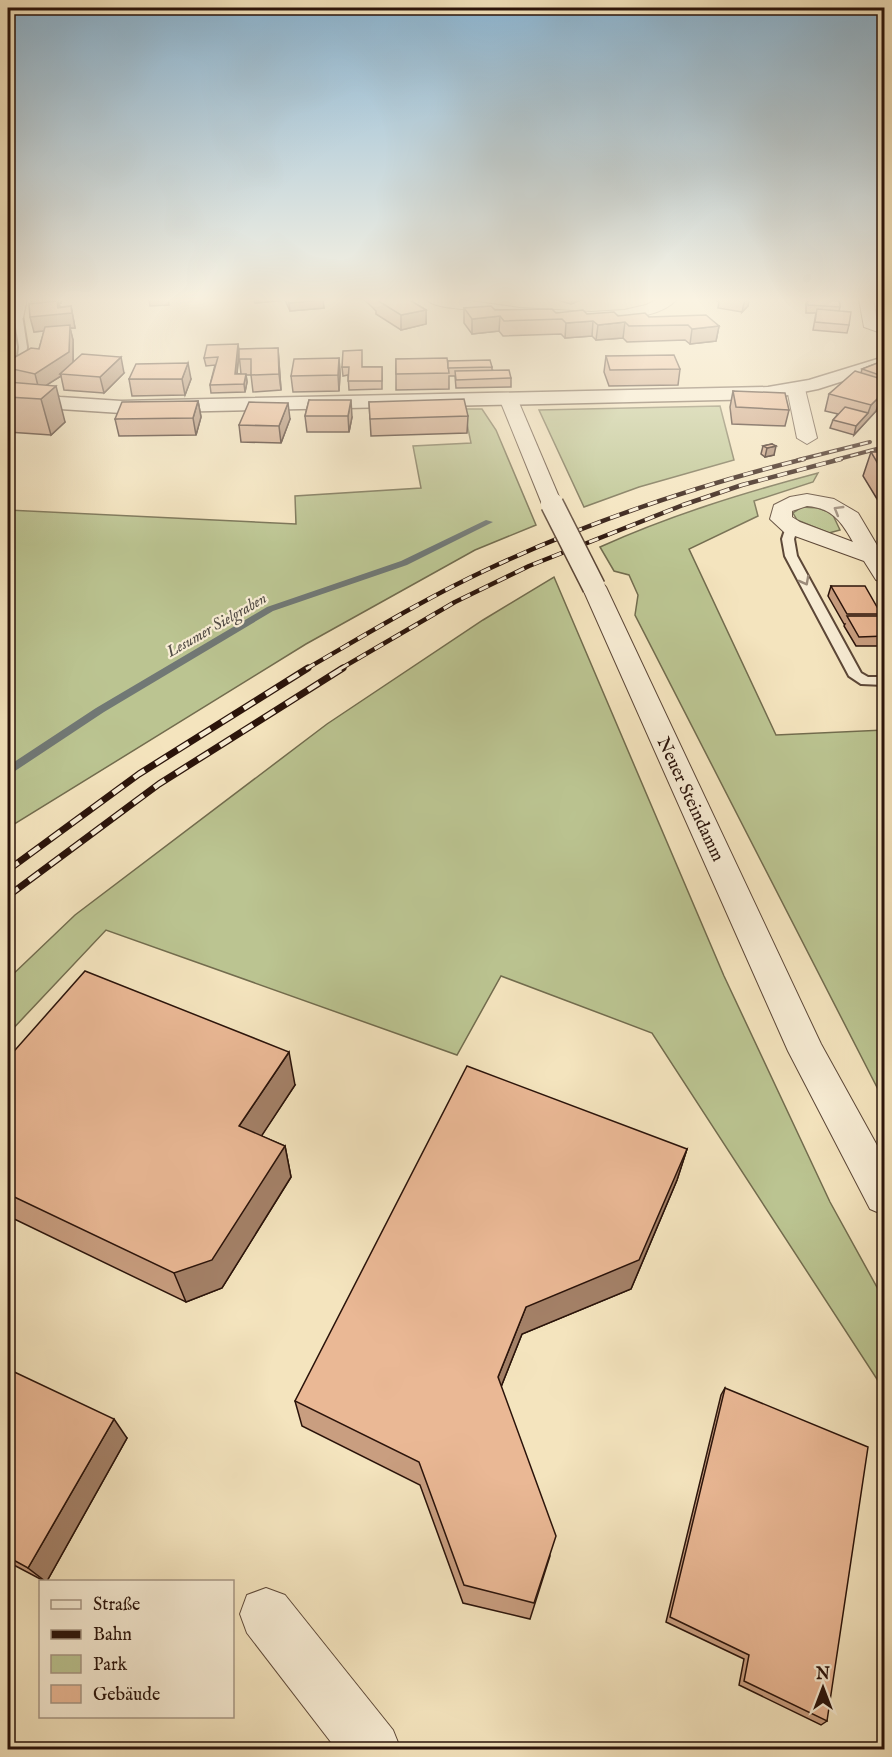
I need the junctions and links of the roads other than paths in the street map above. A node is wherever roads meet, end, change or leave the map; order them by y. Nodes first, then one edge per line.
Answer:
1 (822, 381) edge
2 (796, 389) junction
3 (8, 394) edge
4 (508, 398) junction
5 (807, 438) dead end
6 (792, 527) junction
7 (878, 556) edge
8 (885, 575) edge
9 (885, 681) edge
10 (885, 1196) edge
11 (266, 1614) dead end
12 (373, 1749) edge

1 - 2 street
2 - 4 street
2 - 5 street
3 - 4 street
4 - 10 street, Neuer Steindamm, bridge
6 - 7 street
7 -> 6 street
6 -> 9 lane
7 - 8 street
11 - 12 street

